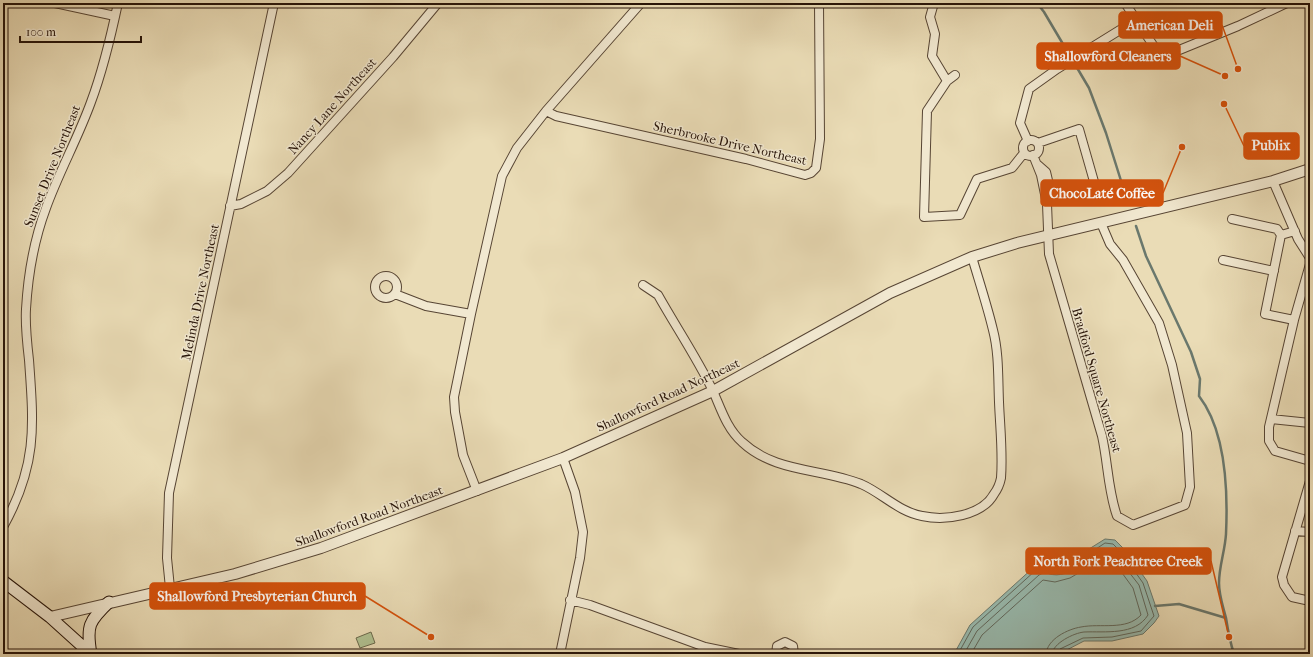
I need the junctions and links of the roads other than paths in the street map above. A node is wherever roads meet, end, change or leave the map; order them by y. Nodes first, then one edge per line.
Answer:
1 (55, 3) edge
2 (118, 3) edge
3 (274, 3) edge
4 (438, 3) edge
5 (641, 3) edge
6 (819, 3) edge
7 (934, 3) edge
8 (1125, 3) edge
9 (1287, 3) edge
10 (116, 16) junction
11 (1136, 20) junction
12 (955, 75) dead end
13 (947, 81) junction
14 (546, 111) junction
15 (1028, 141) junction
16 (1038, 143) junction
17 (1024, 153) junction
18 (1033, 156) junction
19 (1310, 169) edge
20 (1273, 181) junction
21 (1095, 185) dead end
22 (230, 206) junction
23 (1232, 219) dead end
24 (1101, 223) junction
25 (1295, 231) junction
26 (1048, 236) junction
27 (1281, 236) junction
28 (972, 257) junction
29 (1310, 258) edge
30 (1223, 260) dead end
31 (1310, 264) edge
32 (1274, 271) junction
33 (643, 284) dead end
34 (395, 294) dead end
35 (471, 314) junction
36 (1294, 320) junction
37 (712, 391) junction
38 (1271, 419) junction
39 (1310, 423) edge
40 (563, 458) junction
41 (1310, 461) edge
42 (1310, 481) edge
43 (477, 491) junction
44 (3, 528) edge
45 (1295, 531) junction
46 (1310, 532) edge
47 (3, 581) edge
48 (170, 588) junction
49 (570, 600) junction
50 (1310, 601) edge
51 (109, 602) junction
52 (50, 617) junction
53 (91, 654) edge
54 (560, 654) edge
55 (739, 654) edge
56 (776, 654) edge
57 (794, 654) edge

1 - 10 street
2 - 10 street, Sunset Drive Northeast
3 - 22 street, Melinda Drive Northeast
4 - 22 street, Nancy Lane Northeast
5 - 14 street
6 - 14 street, Sherbrooke Drive Northeast
7 - 13 street
8 - 11 street
9 - 11 street
10 - 44 street, Sunset Drive Northeast
11 - 15 street
12 - 13 street
13 - 17 street
14 - 35 street
15 - 16 street
15 - 17 street
16 - 18 street
16 - 21 street
17 - 18 street
18 - 26 street
19 - 20 street, Shallowford Road Northeast
20 - 24 street, Shallowford Road Northeast
20 - 25 street
22 - 48 street, Melinda Drive Northeast
23 - 27 street
24 - 26 street, Shallowford Road Northeast
24 - 26 street, Bradford Square Northeast
25 - 27 street
25 - 29 street
26 - 28 street, Shallowford Road Northeast
27 - 32 street
28 - 37 street, Shallowford Road Northeast
28 - 37 street
30 - 32 street
31 - 36 street
32 - 36 street
33 - 37 street
34 - 35 street
35 - 43 street
36 - 38 street
37 - 40 street, Shallowford Road Northeast
38 - 39 street
38 - 41 street
40 - 43 street, Shallowford Road Northeast
40 - 49 street
42 - 45 street
43 - 48 street, Shallowford Road Northeast
45 - 46 street
45 - 50 street
47 - 52 main road
48 - 51 street, Shallowford Road Northeast
49 - 54 street
49 - 55 street
51 - 52 street, Shallowford Road Northeast
51 - 53 main road
52 - 53 main road
56 - 57 street

